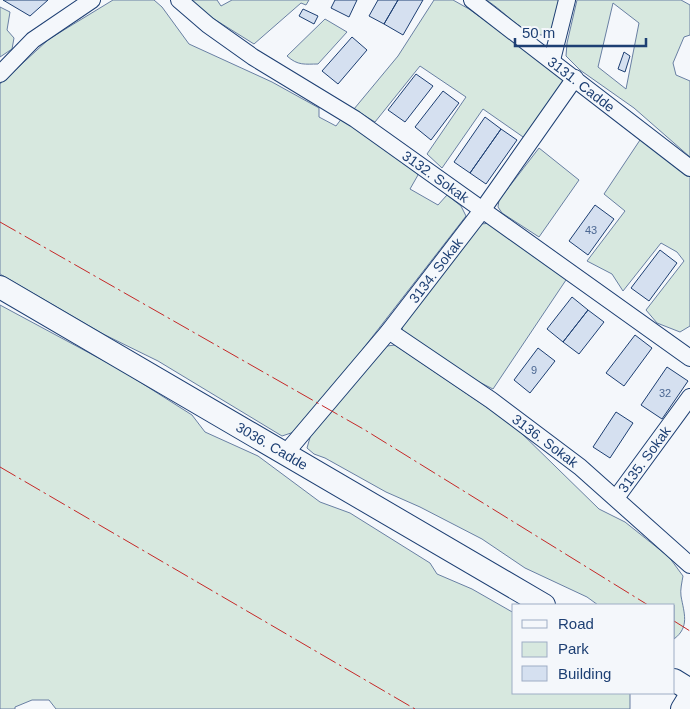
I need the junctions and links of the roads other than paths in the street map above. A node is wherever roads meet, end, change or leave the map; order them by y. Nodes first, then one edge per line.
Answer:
1 (92, 0) edge
2 (179, 0) edge
3 (472, 0) edge
4 (567, 0) edge
5 (552, 60) junction
6 (0, 74) edge
7 (575, 78) junction
8 (690, 168) edge
9 (483, 209) junction
10 (0, 287) edge
11 (389, 331) junction
12 (690, 358) edge
13 (690, 397) edge
14 (284, 455) junction
15 (616, 498) junction
16 (690, 565) edge
17 (542, 604) edge
18 (675, 681) edge
19 (690, 690) edge
20 (690, 696) edge
21 (682, 709) edge

1 - 6 street
2 - 9 street, 3132. Sokak
3 - 5 street, 3131. Cadde
4 - 5 street
5 - 7 street, 3131. Cadde
7 - 8 street, 3131. Cadde
7 - 9 street, 3134. Sokak
9 - 11 street, 3134. Sokak
9 - 12 street, 3132. Sokak
10 - 14 street, 3036. Cadde
11 - 14 street, 3134. Sokak
11 - 15 street, 3136. Sokak
13 - 15 street, 3135. Sokak
14 - 17 street, 3036. Cadde
15 - 16 street, 3136. Sokak
18 - 19 street
20 - 21 street

